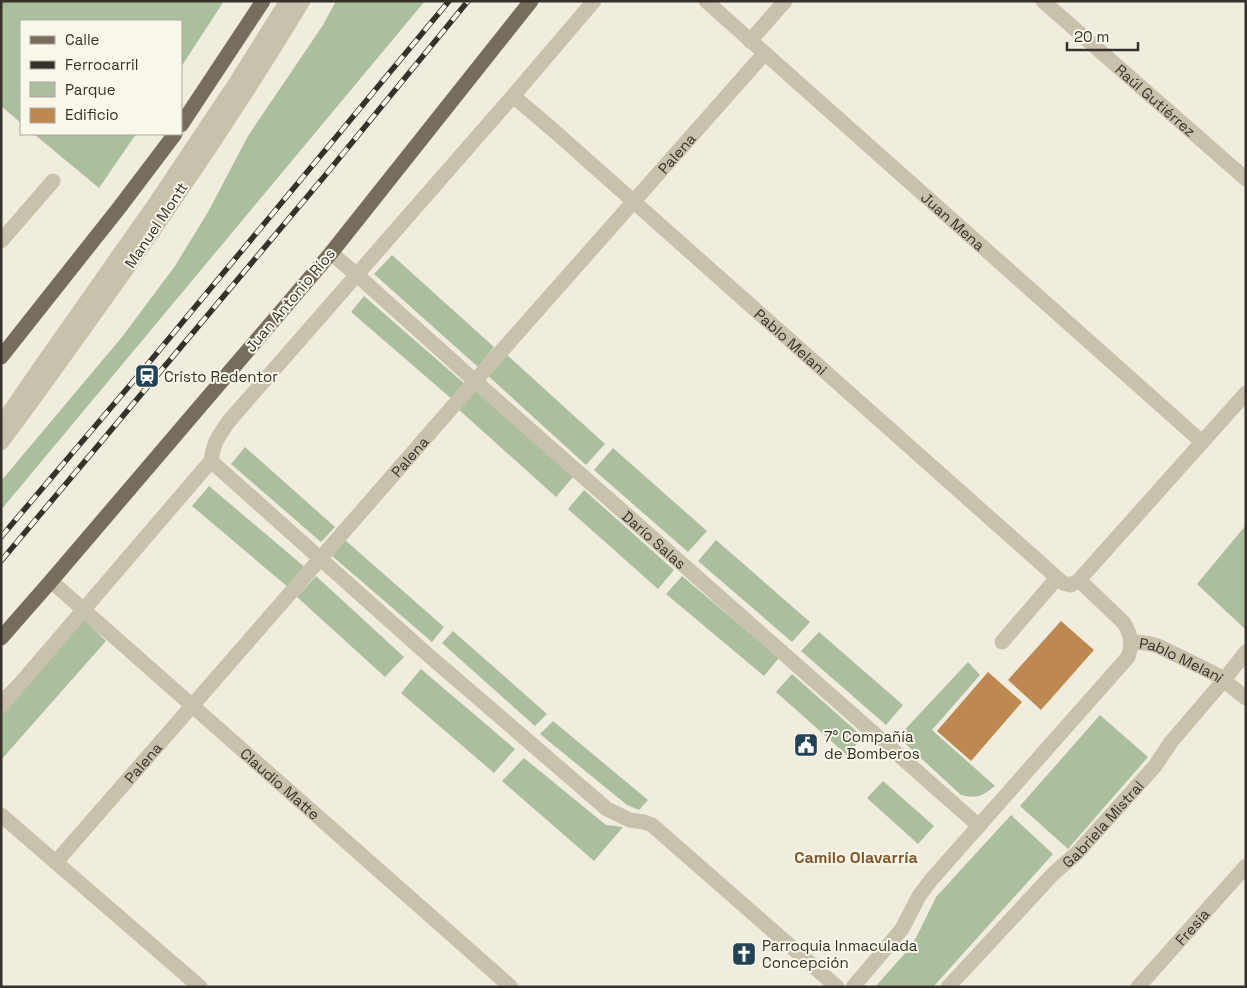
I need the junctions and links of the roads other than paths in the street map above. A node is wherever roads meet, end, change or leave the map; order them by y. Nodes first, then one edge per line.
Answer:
1 (263, 1) edge
2 (287, 1) edge
3 (303, 1) edge
4 (531, 1) edge
5 (594, 1) edge
6 (706, 1) edge
7 (785, 1) edge
8 (1043, 1) edge
9 (750, 41) junction
10 (764, 54) junction
11 (513, 96) junction
12 (182, 123) edge
13 (174, 135) edge
14 (1246, 179) edge
15 (53, 181) dead end
16 (634, 202) junction
17 (1, 241) edge
18 (330, 253) junction
19 (357, 274) junction
20 (1, 357) edge
21 (475, 381) junction
22 (1246, 392) edge
23 (1, 424) edge
24 (1202, 442) junction
25 (1, 443) edge
26 (211, 461) junction
27 (320, 559) junction
28 (51, 581) junction
29 (1069, 581) junction
30 (84, 610) junction
31 (1, 638) edge
32 (1132, 641) junction
33 (1002, 642) dead end
34 (1246, 652) edge
35 (1224, 680) junction
36 (1246, 698) edge
37 (1, 706) edge
38 (192, 706) junction
39 (1, 815) edge
40 (979, 826) junction
41 (56, 862) junction
42 (1246, 866) edge
43 (951, 986) edge
44 (200, 987) edge
45 (511, 987) edge
46 (837, 987) edge
47 (852, 987) edge
48 (1138, 987) edge

1 - 12 main road
2 - 23 street, Manuel Montt
3 - 25 street, Manuel Montt
4 - 18 main road, Juan Antonio Ríos
5 - 11 street
6 - 9 street, Juan Mena
7 - 9 street
8 - 14 street, Raúl Gutiérrez
9 - 10 street, Juan Mena
10 - 16 street, Palena
10 - 24 street, Juan Mena
11 - 16 street, Pablo Melani
11 - 19 street
13 - 20 main road
15 - 17 street
16 - 21 street, Palena
16 - 29 street, Pablo Melani
18 - 19 street, Darío Salas
18 - 28 main road, Juan Antonio Ríos
19 - 21 street, Darío Salas
19 - 26 street
21 - 27 street, Palena
21 - 40 street, Darío Salas
22 - 24 street
24 - 29 street
26 - 27 street
26 - 30 street
27 - 38 street, Palena
27 - 46 street
28 - 30 street, Claudio Matte
28 - 31 main road, Juan Antonio Ríos
29 - 32 street, Pablo Melani
29 - 33 street
30 - 37 street
30 - 38 street, Claudio Matte
32 - 35 street, Pablo Melani
32 - 40 street
34 - 35 street, Gabriela Mistral
35 - 36 street, Pablo Melani
35 - 43 street, Gabriela Mistral
38 - 41 street, Palena
38 - 45 street, Claudio Matte
39 - 41 street
40 - 47 street
41 - 44 street
42 - 48 street, Fresia

